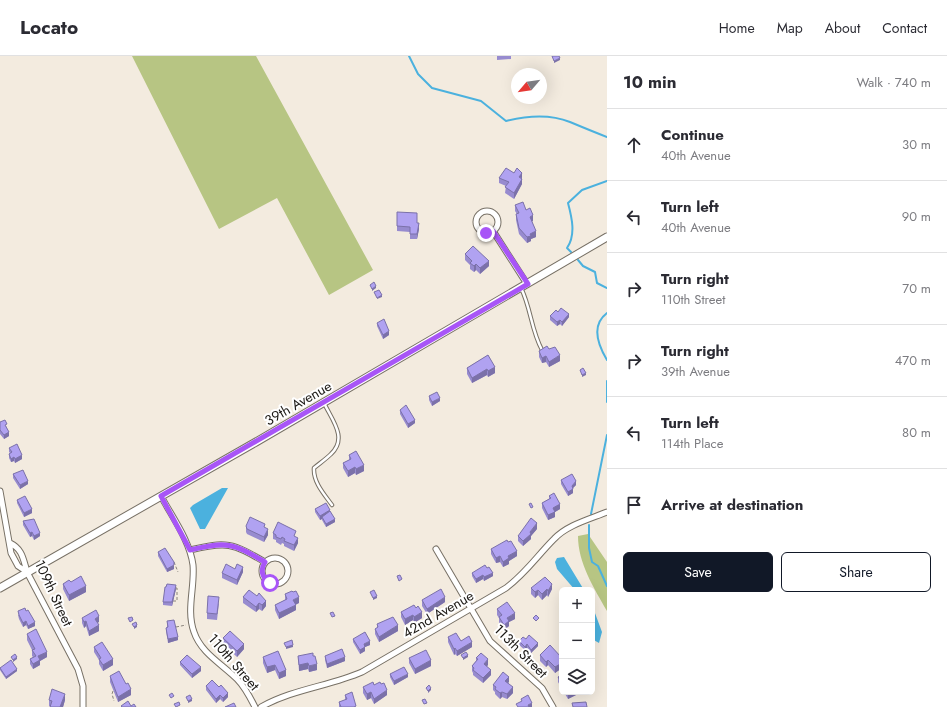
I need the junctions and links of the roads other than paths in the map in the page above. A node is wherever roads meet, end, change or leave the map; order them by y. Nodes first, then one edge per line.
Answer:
1 (493, 231) junction
2 (607, 237) edge
3 (524, 285) junction
4 (542, 350) edge
5 (323, 403) junction
6 (0, 492) edge
7 (161, 496) junction
8 (332, 505) dead end
9 (607, 512) edge
10 (10, 543) junction
11 (190, 550) junction
12 (436, 550) dead end
13 (265, 562) junction
14 (27, 572) junction
15 (0, 588) edge
16 (471, 609) junction
17 (83, 707) edge
18 (255, 707) edge
19 (261, 707) edge
20 (553, 707) edge

1 - 1 street
1 - 3 street
2 - 3 main road, 39th Avenue
3 - 4 lane
3 - 5 main road, 39th Avenue
5 - 7 main road, 39th Avenue
5 - 8 lane
6 - 10 street
7 - 11 street, 110th Street
7 - 14 main road, 39th Avenue
9 - 16 street, 42nd Avenue
10 - 14 street, 109th Street
10 - 14 street
11 - 13 street
11 - 18 street, 110th Street
12 - 16 street, 113th Street
13 - 13 street
14 - 15 main road, 39th Avenue
14 - 17 street, 109th Street
16 - 19 street, 42nd Avenue
16 - 20 street, 113th Street

